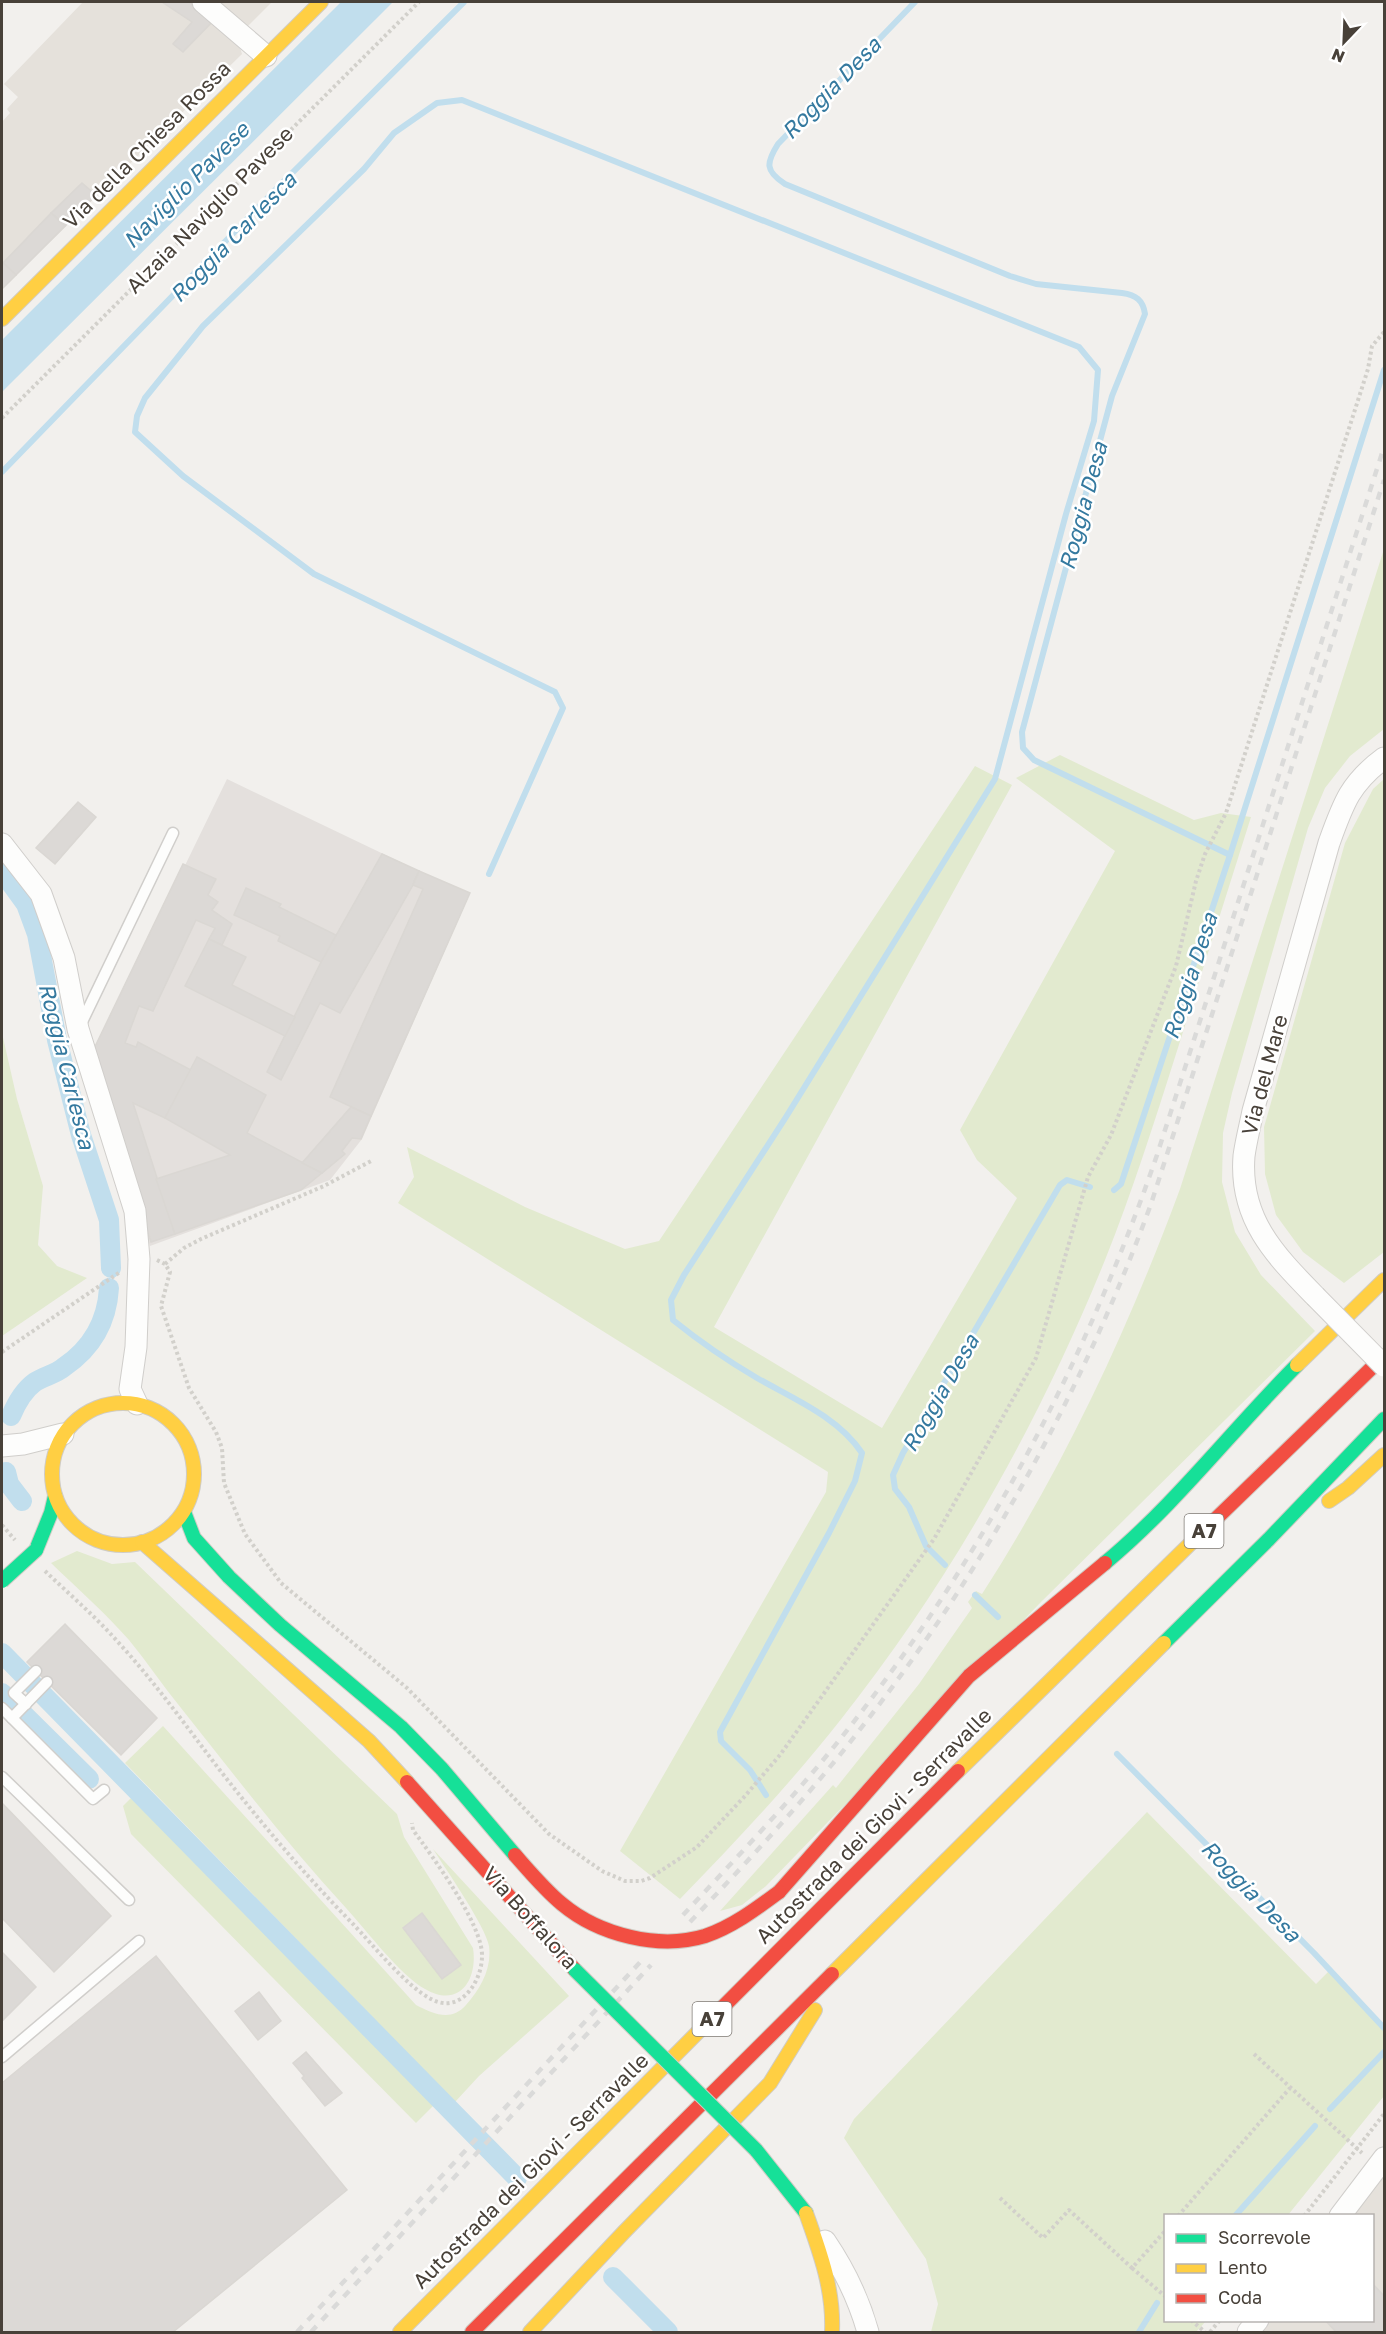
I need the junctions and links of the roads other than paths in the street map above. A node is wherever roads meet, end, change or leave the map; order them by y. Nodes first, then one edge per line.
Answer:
1 (204, 2) edge
2 (321, 2) edge
3 (266, 56) junction
4 (2, 319) edge
5 (1384, 758) edge
6 (173, 833) dead end
7 (2, 844) edge
8 (78, 1029) junction
9 (1384, 1281) edge
10 (1384, 1356) edge
11 (1384, 1366) edge
12 (137, 1404) junction
13 (1384, 1419) edge
14 (63, 1434) junction
15 (2, 1446) edge
16 (1384, 1455) edge
17 (1202, 1469) junction
18 (55, 1496) junction
19 (184, 1512) junction
20 (89, 1537) junction
21 (72, 1539) dead end
22 (1269, 1539) junction
23 (142, 1542) junction
24 (54, 1544) dead end
25 (36, 1550) junction
26 (1137, 1554) dead end
27 (2, 1581) edge
28 (1073, 1640) dead end
29 (36, 1671) dead end
30 (47, 1683) dead end
31 (26, 1704) junction
32 (1023, 1707) junction
33 (2, 1708) edge
34 (12, 1718) junction
35 (2, 1777) edge
36 (104, 1790) dead end
37 (129, 1900) dead end
38 (139, 1941) dead end
39 (841, 1967) junction
40 (2, 2057) edge
41 (1384, 2158) edge
42 (806, 2213) junction
43 (1342, 2214) edge
44 (400, 2332) edge
45 (472, 2332) edge
46 (530, 2332) edge
47 (832, 2332) edge
48 (868, 2332) edge

1 - 3 street
2 - 3 main road, Via della Chiesa Rossa
3 - 4 main road, Via della Chiesa Rossa
5 - 11 street, Via del Mare, bridge
6 - 8 lane
7 - 8 street
8 - 12 street
9 - 17 main road
10 - 32 main road, Autostrada dei Giovi - Serravalle / A7
12 - 14 main road
12 - 19 main road
13 - 22 main road, A7
14 - 15 street
14 - 18 main road
16 - 22 main road
17 - 19 main road, bridge
17 - 26 main road
18 - 20 main road
18 - 25 main road
19 - 23 main road
20 - 21 main road
20 - 23 main road
22 - 39 main road, A7
23 - 42 main road, Via Boffalora, bridge
24 - 25 main road
25 - 27 main road, bridge
28 - 32 main road
29 - 31 lane
30 - 31 lane
31 - 34 lane
32 - 44 main road, Autostrada dei Giovi - Serravalle / A7
33 - 34 lane
34 - 36 lane
35 - 37 lane
38 - 40 lane
39 - 45 main road, A7
39 - 46 main road
41 - 43 street
42 - 47 main road
42 - 48 street, Via Boffalora

